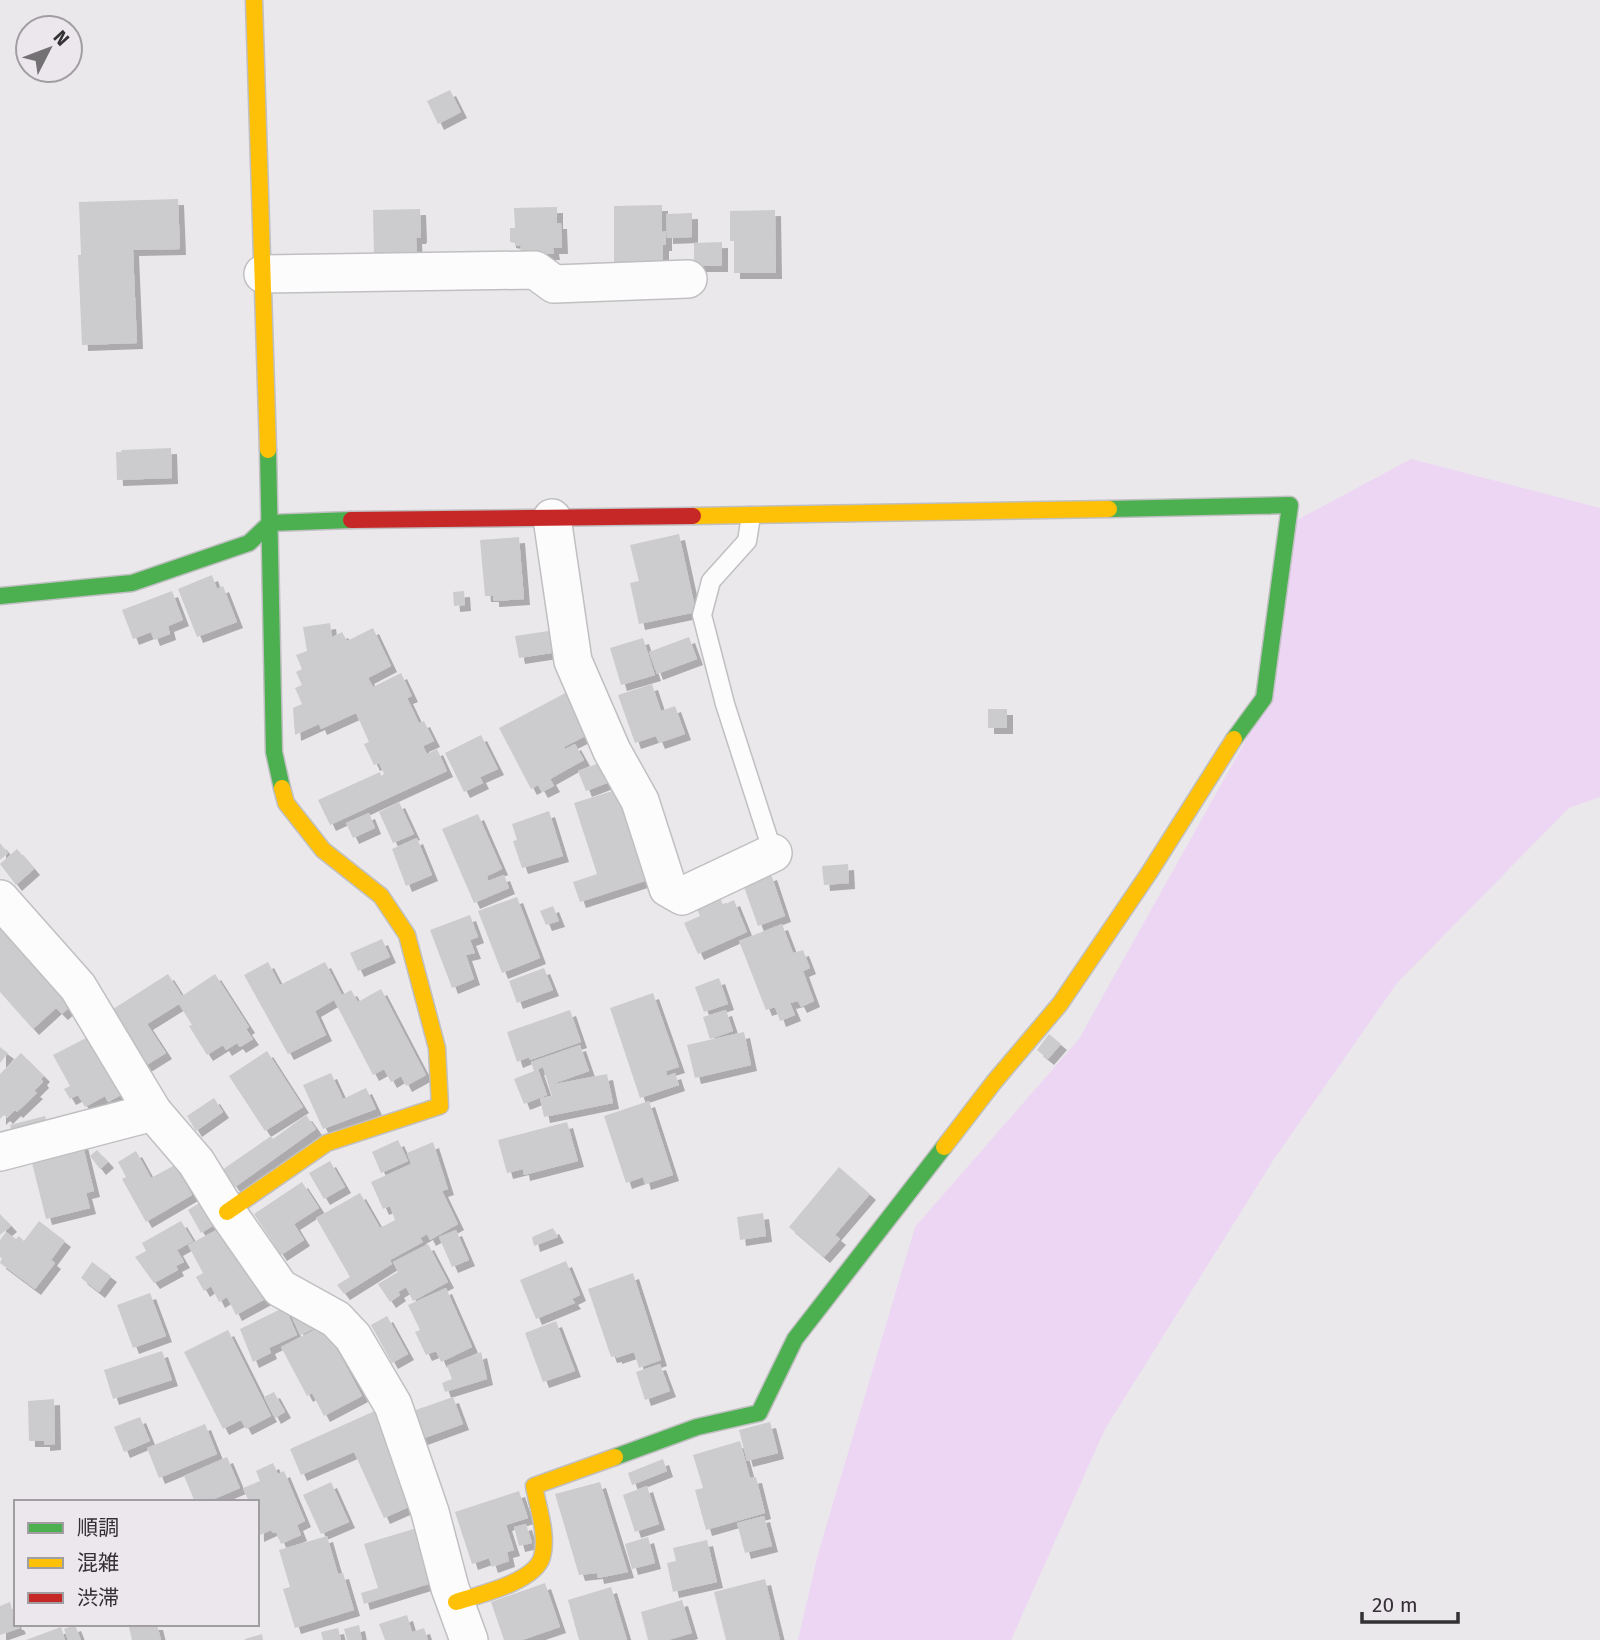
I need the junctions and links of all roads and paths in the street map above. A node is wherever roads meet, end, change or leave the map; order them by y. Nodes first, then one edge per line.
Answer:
1 (254, 0) edge
2 (263, 274) junction
3 (688, 279) dead end
4 (751, 516) junction
5 (552, 518) junction
6 (270, 523) junction
7 (0, 596) edge
8 (773, 853) joint
9 (0, 900) edge
10 (153, 1112) junction
11 (0, 1152) edge
12 (227, 1212) junction
13 (456, 1602) junction
14 (469, 1640) edge

1 - 2 street
2 - 3 street
2 - 6 street
4 - 5 street
4 - 8 lane
4 - 13 street
5 - 6 street
5 - 8 street
6 - 7 street
6 - 12 street
9 - 10 street
10 - 11 street
10 - 12 street
12 - 13 street
13 - 14 street

